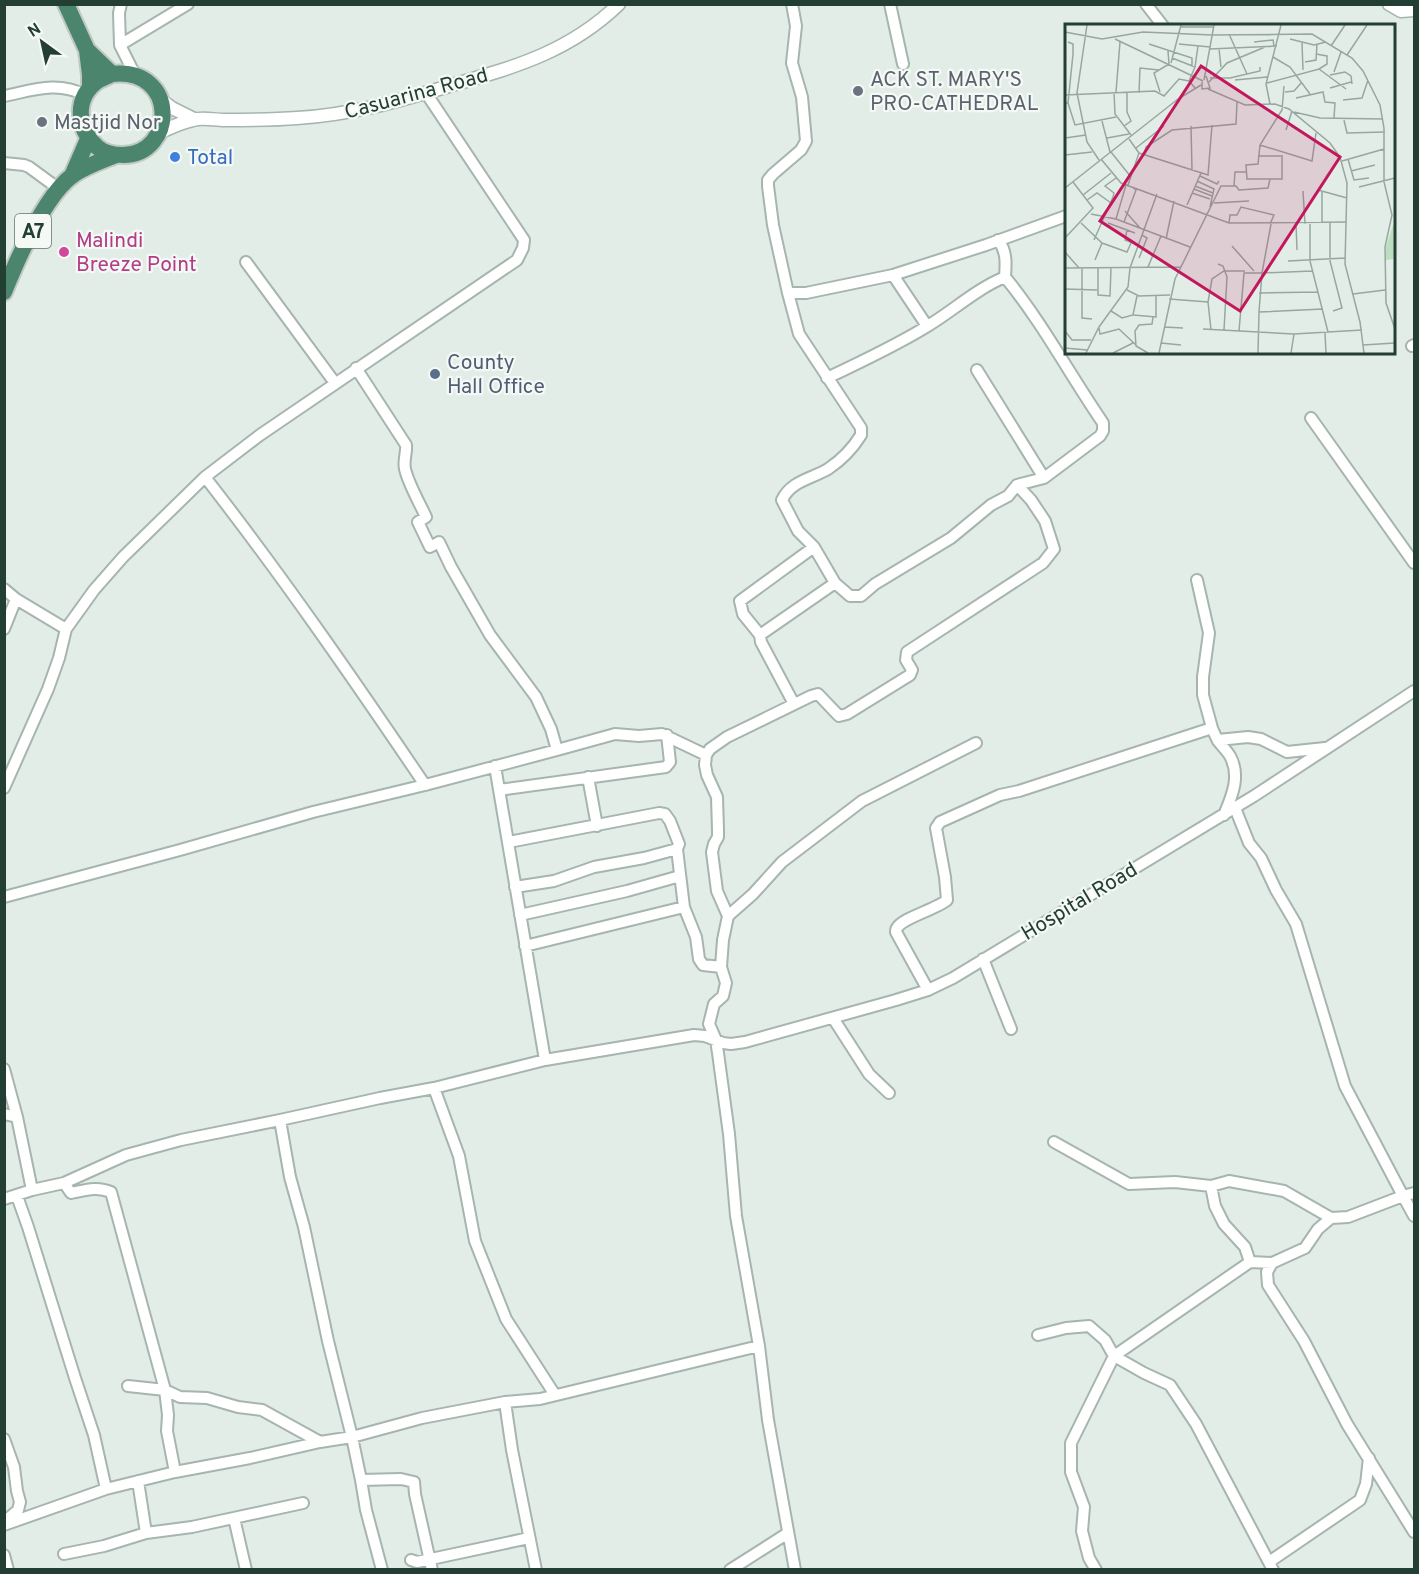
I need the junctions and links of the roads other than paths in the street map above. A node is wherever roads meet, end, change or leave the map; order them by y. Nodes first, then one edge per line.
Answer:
1 (66, 4) edge
2 (121, 4) edge
3 (188, 4) edge
4 (619, 4) edge
5 (792, 4) edge
6 (890, 4) edge
7 (1146, 4) edge
8 (1389, 4) edge
9 (1414, 10) edge
10 (1161, 24) edge
11 (120, 45) junction
12 (87, 50) junction
13 (903, 64) dead end
14 (112, 75) junction
15 (135, 75) junction
16 (88, 92) junction
17 (426, 93) junction
18 (4, 96) edge
19 (160, 99) junction
20 (194, 119) junction
21 (159, 133) junction
22 (88, 139) junction
23 (116, 156) junction
24 (4, 164) edge
25 (72, 176) junction
26 (59, 189) junction
27 (1065, 216) edge
28 (998, 240) junction
29 (246, 262) dead end
30 (893, 275) junction
31 (1005, 277) junction
32 (4, 292) edge
33 (788, 293) junction
34 (927, 326) junction
35 (356, 368) junction
36 (977, 370) dead end
37 (827, 378) junction
38 (335, 383) junction
39 (1311, 418) dead end
40 (204, 477) junction
41 (1044, 478) junction
42 (1017, 485) junction
43 (814, 547) junction
44 (1414, 563) edge
45 (1197, 580) dead end
46 (835, 583) junction
47 (4, 589) edge
48 (16, 599) junction
49 (4, 629) edge
50 (66, 629) junction
51 (760, 635) junction
52 (1414, 691) edge
53 (794, 704) junction
54 (1212, 728) junction
55 (667, 735) junction
56 (1218, 740) junction
57 (976, 743) dead end
58 (1328, 747) junction
59 (557, 750) junction
60 (706, 755) junction
61 (495, 766) junction
62 (588, 777) junction
63 (425, 785) junction
64 (4, 788) edge
65 (499, 790) junction
66 (1235, 808) junction
67 (1223, 815) junction
68 (597, 826) junction
69 (509, 842) junction
70 (677, 849) junction
71 (680, 876) junction
72 (515, 887) junction
73 (4, 897) edge
74 (684, 907) junction
75 (520, 915) junction
76 (728, 916) junction
77 (525, 946) junction
78 (983, 959) junction
79 (722, 966) junction
80 (928, 990) junction
81 (832, 1018) junction
82 (1011, 1029) dead end
83 (716, 1040) junction
84 (545, 1060) junction
85 (4, 1069) edge
86 (434, 1088) junction
87 (889, 1093) dead end
88 (4, 1114) edge
89 (17, 1117) junction
90 (280, 1120) junction
91 (1054, 1142) dead end
92 (64, 1183) junction
93 (1211, 1186) junction
94 (32, 1190) junction
95 (1414, 1193) edge
96 (17, 1196) junction
97 (1403, 1196) junction
98 (4, 1199) edge
99 (1414, 1216) edge
100 (1331, 1218) junction
101 (1250, 1262) junction
102 (1272, 1263) junction
103 (1038, 1335) dead end
104 (759, 1346) junction
105 (1114, 1356) junction
106 (128, 1386) dead end
107 (165, 1390) junction
108 (555, 1395) junction
109 (505, 1402) junction
110 (352, 1437) junction
111 (4, 1439) edge
112 (320, 1442) junction
113 (1369, 1458) junction
114 (175, 1472) junction
115 (361, 1480) junction
116 (138, 1481) junction
117 (106, 1489) junction
118 (303, 1503) dead end
119 (234, 1518) junction
120 (4, 1524) edge
121 (1414, 1532) edge
122 (146, 1533) junction
123 (788, 1533) junction
124 (529, 1538) junction
125 (64, 1554) dead end
126 (4, 1555) edge
127 (411, 1560) dead end
128 (431, 1564) edge
129 (1271, 1566) edge
130 (8, 1569) edge
131 (246, 1569) edge
132 (382, 1569) edge
133 (536, 1569) edge
134 (730, 1569) edge
135 (795, 1569) edge
136 (1096, 1569) edge

1 - 12 highway
2 - 11 street
3 - 11 street
4 - 17 street, Casuarina Road
5 - 33 street
6 - 13 street
7 - 10 street
8 - 9 street
11 - 15 street
12 - 14 highway
12 - 16 highway
14 - 15 highway
14 - 16 highway
15 - 19 highway
16 - 18 street
16 - 22 highway
17 - 20 street, Casuarina Road
17 - 35 street
19 - 20 street
19 - 21 highway
20 - 21 street
21 - 23 highway
22 - 23 highway
22 - 25 highway, A7
23 - 25 highway, A7
24 - 26 street
25 - 26 highway, A7
26 - 32 highway, A7
27 - 28 street
28 - 30 street
28 - 31 street
29 - 38 street
30 - 33 street
30 - 34 street
31 - 34 street
31 - 41 street
33 - 37 street
34 - 37 street
35 - 38 street
35 - 59 street
36 - 41 street
37 - 43 street
38 - 40 street
39 - 44 street
40 - 50 street
40 - 63 street
41 - 42 street
42 - 46 street
42 - 53 street
43 - 46 street
43 - 51 street
45 - 54 street
46 - 51 street
47 - 48 street
48 - 49 street
48 - 50 street
50 - 64 street
51 - 53 street
52 - 58 street, Hospital Road
53 - 60 street
54 - 56 street
54 - 80 street
55 - 59 street
55 - 60 street
55 - 62 street
56 - 58 street
56 - 67 street
57 - 76 street
58 - 66 street, Hospital Road
59 - 61 street
60 - 76 street
61 - 63 street
61 - 65 street
62 - 65 street
62 - 68 street
63 - 73 street
65 - 69 street
66 - 67 street, Hospital Road
66 - 97 street
67 - 78 street, Hospital Road
68 - 69 street
68 - 70 street
69 - 72 street
70 - 71 street
70 - 72 street
71 - 74 street
71 - 75 street
72 - 75 street
74 - 77 street
74 - 79 street
75 - 77 street
76 - 79 street
77 - 84 street
78 - 80 street, Hospital Road
78 - 82 street
79 - 83 street
80 - 81 street, Hospital Road
81 - 83 street, Hospital Road
81 - 87 street
83 - 84 street, Hospital Road
83 - 104 street
84 - 86 street, Hospital Road
85 - 89 street
86 - 90 street, Hospital Road
86 - 108 street
88 - 89 street
89 - 94 street
90 - 92 street, Hospital Road
90 - 110 street
91 - 93 street
92 - 94 street
92 - 107 street
93 - 100 street
93 - 101 street
94 - 96 street
95 - 97 street
96 - 98 street
96 - 117 street
97 - 99 street
97 - 100 street
100 - 102 street
101 - 102 street
101 - 105 street
102 - 113 street
103 - 105 street
104 - 108 street
104 - 123 street
105 - 129 street
105 - 136 street
106 - 107 street
107 - 112 street
107 - 114 street
108 - 109 street
109 - 110 street
109 - 124 street
110 - 112 street
110 - 115 street
111 - 120 street
112 - 114 street
113 - 121 street
113 - 129 street
114 - 116 street
115 - 128 street
115 - 132 street
116 - 117 street
116 - 122 street
117 - 120 street
118 - 119 street
119 - 122 street
119 - 131 street
122 - 125 street
123 - 134 street
123 - 135 street
124 - 128 street
124 - 133 street
126 - 130 street
127 - 128 street

